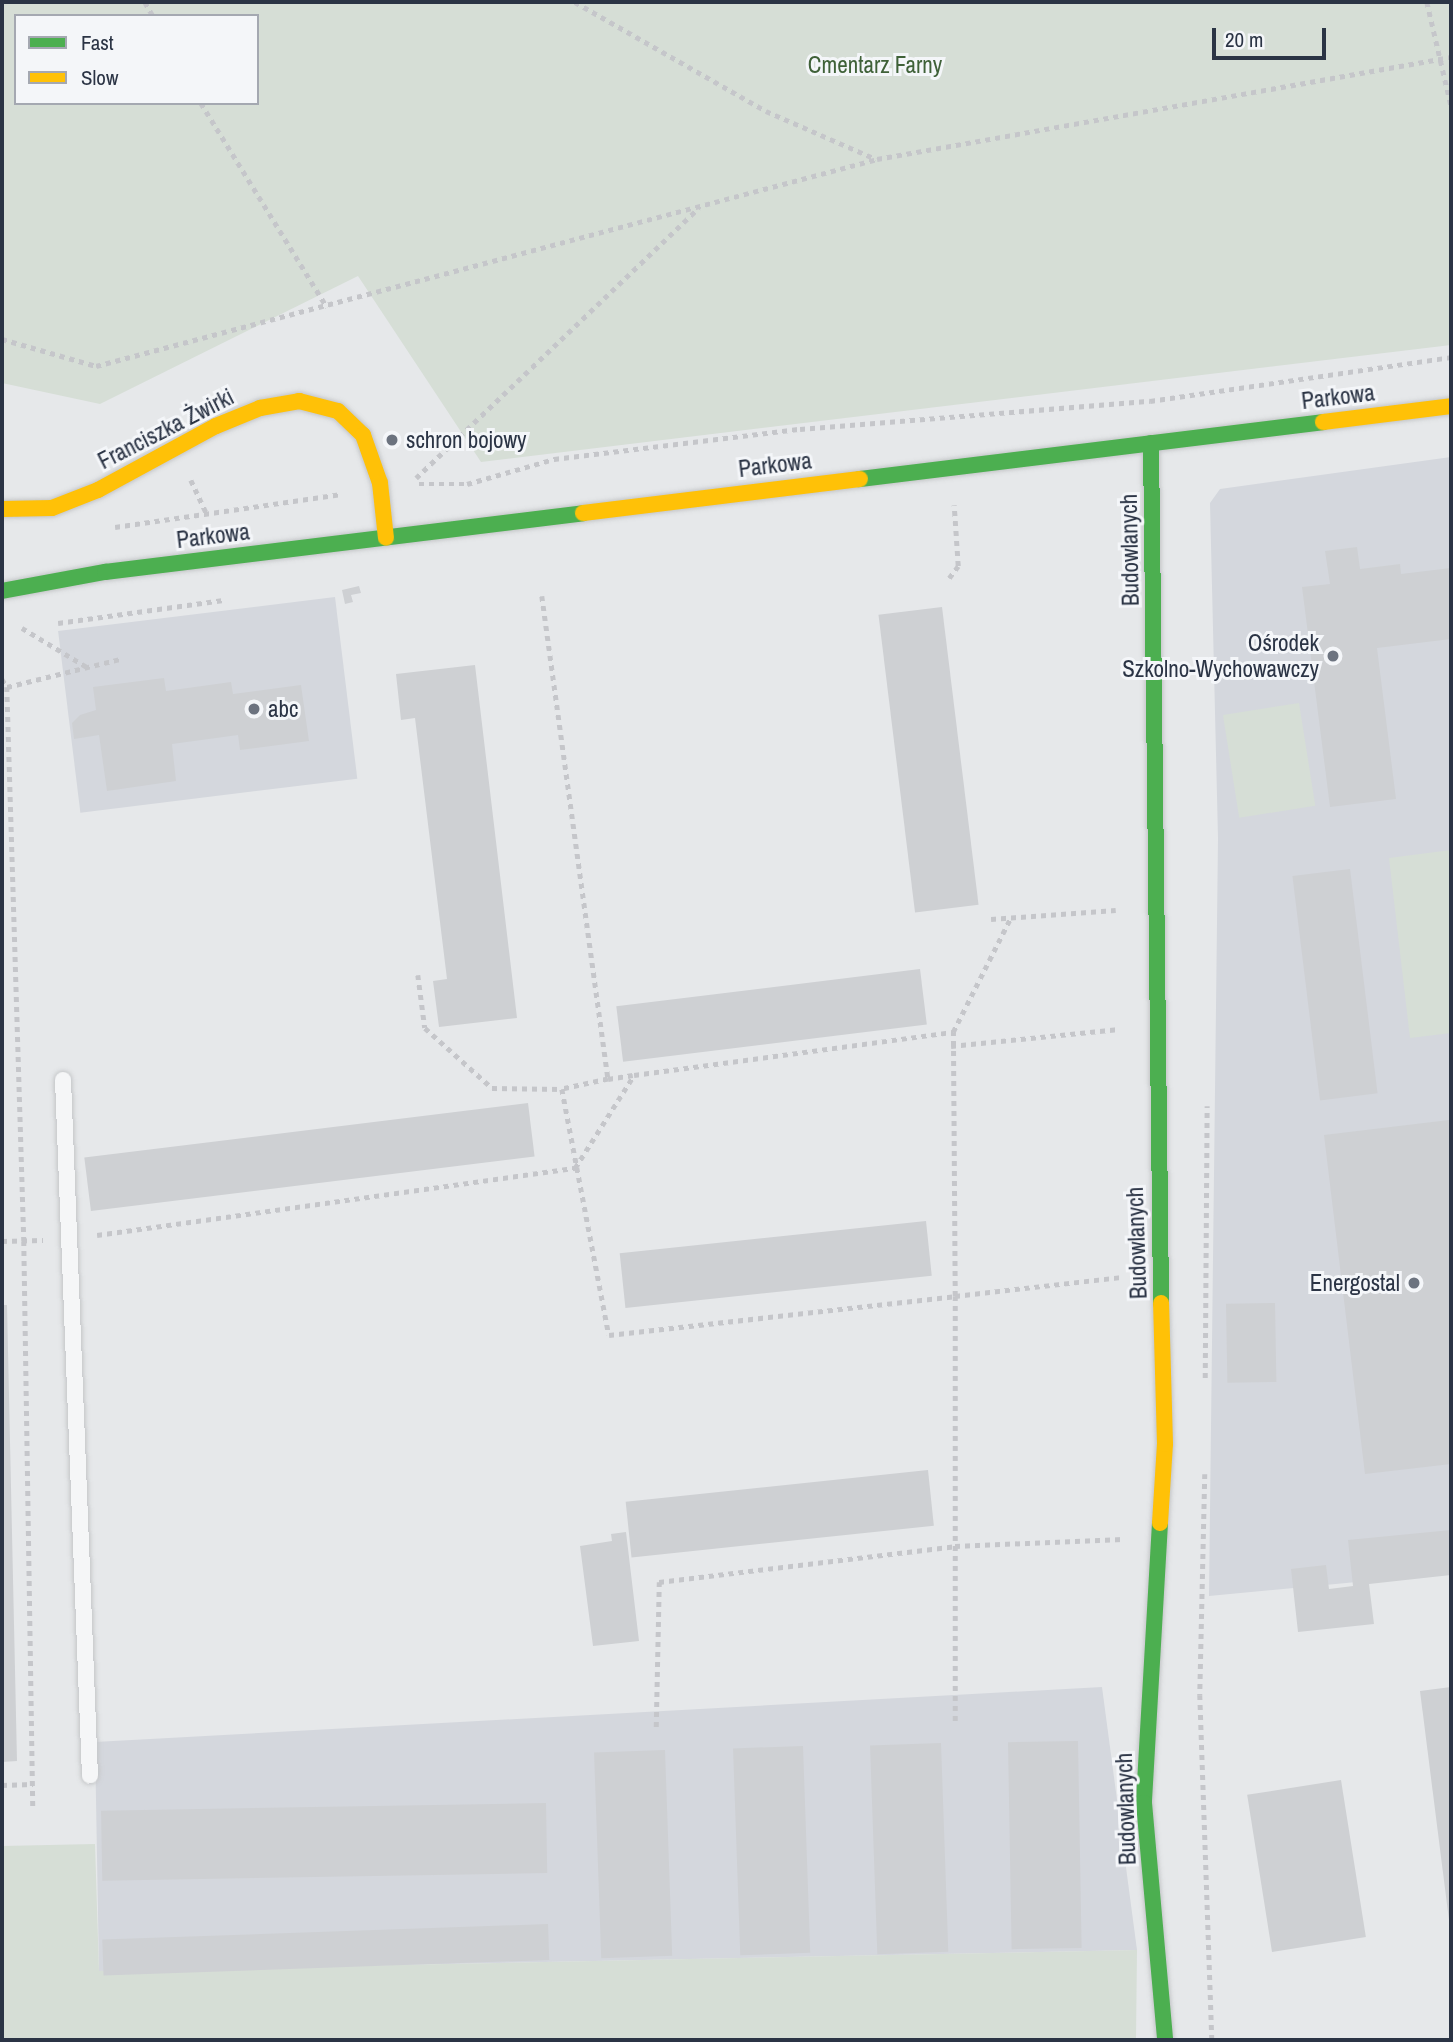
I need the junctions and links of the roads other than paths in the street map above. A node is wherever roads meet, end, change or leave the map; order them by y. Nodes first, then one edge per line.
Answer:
1 (1451, 406) edge
2 (1151, 443) junction
3 (2, 509) edge
4 (386, 538) junction
5 (27, 568) dead end
6 (105, 572) junction
7 (2, 591) edge
8 (63, 1080) dead end
9 (90, 1775) dead end
10 (1165, 2040) edge

1 - 2 street, Parkowa
2 - 4 street, Parkowa
2 - 10 street, Budowlanych
3 - 4 street, Franciszka Żwirki
4 - 6 street, Parkowa
5 - 6 street, Parkowa
6 - 7 street, Parkowa
8 - 9 lane

